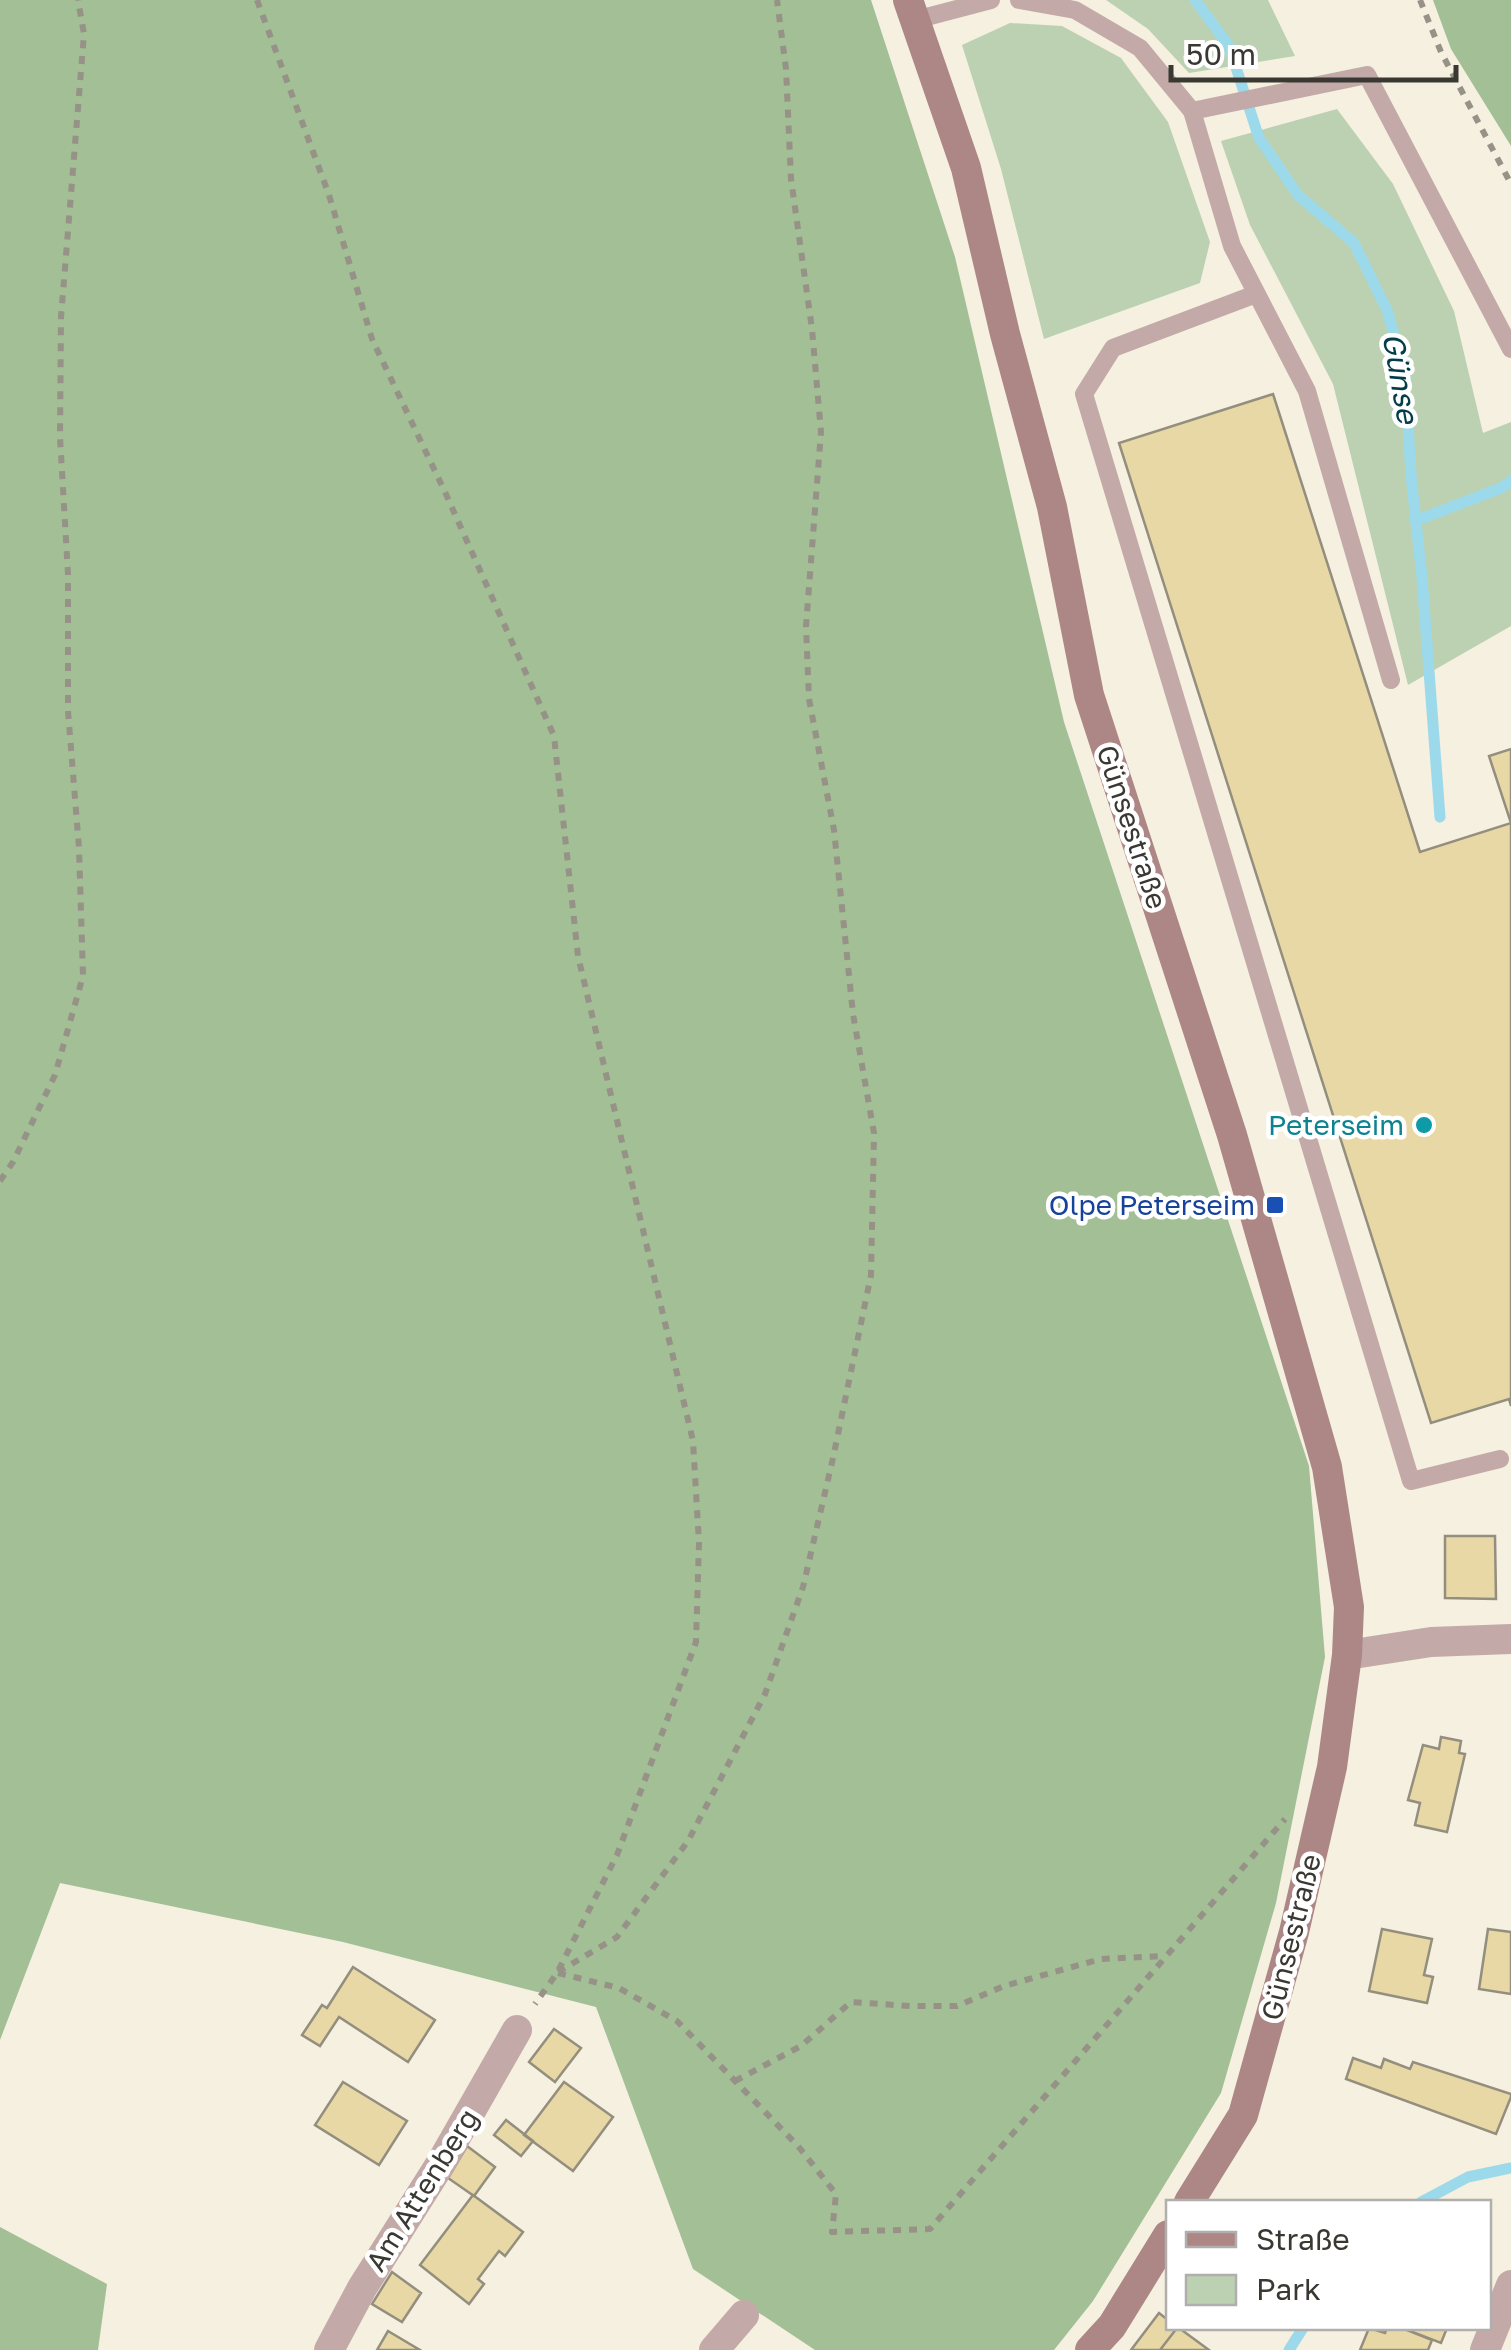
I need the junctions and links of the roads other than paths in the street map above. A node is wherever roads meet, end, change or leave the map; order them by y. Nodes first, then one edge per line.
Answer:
1 (991, 0) edge
2 (1020, 0) edge
3 (911, 10) edge
4 (1192, 111) junction
5 (1256, 294) junction
6 (1511, 349) edge
7 (1391, 680) dead end
8 (1500, 1459) dead end
9 (1511, 1639) edge
10 (1347, 1655) junction
11 (517, 2030) dead end
12 (1190, 2200) edge
13 (1166, 2238) edge
14 (1511, 2285) edge
15 (744, 2315) dead end
16 (329, 2350) edge
17 (714, 2350) edge
18 (1090, 2350) edge
19 (1486, 2350) edge

1 - 3 lane
2 - 4 lane
3 - 10 street, Günsestraße
4 - 5 lane
4 - 6 lane
5 - 7 lane
5 - 8 lane
9 - 10 street
10 - 12 street, Günsestraße
11 - 16 street, Am Attenberg
13 - 18 street
14 - 19 street
15 - 17 street

